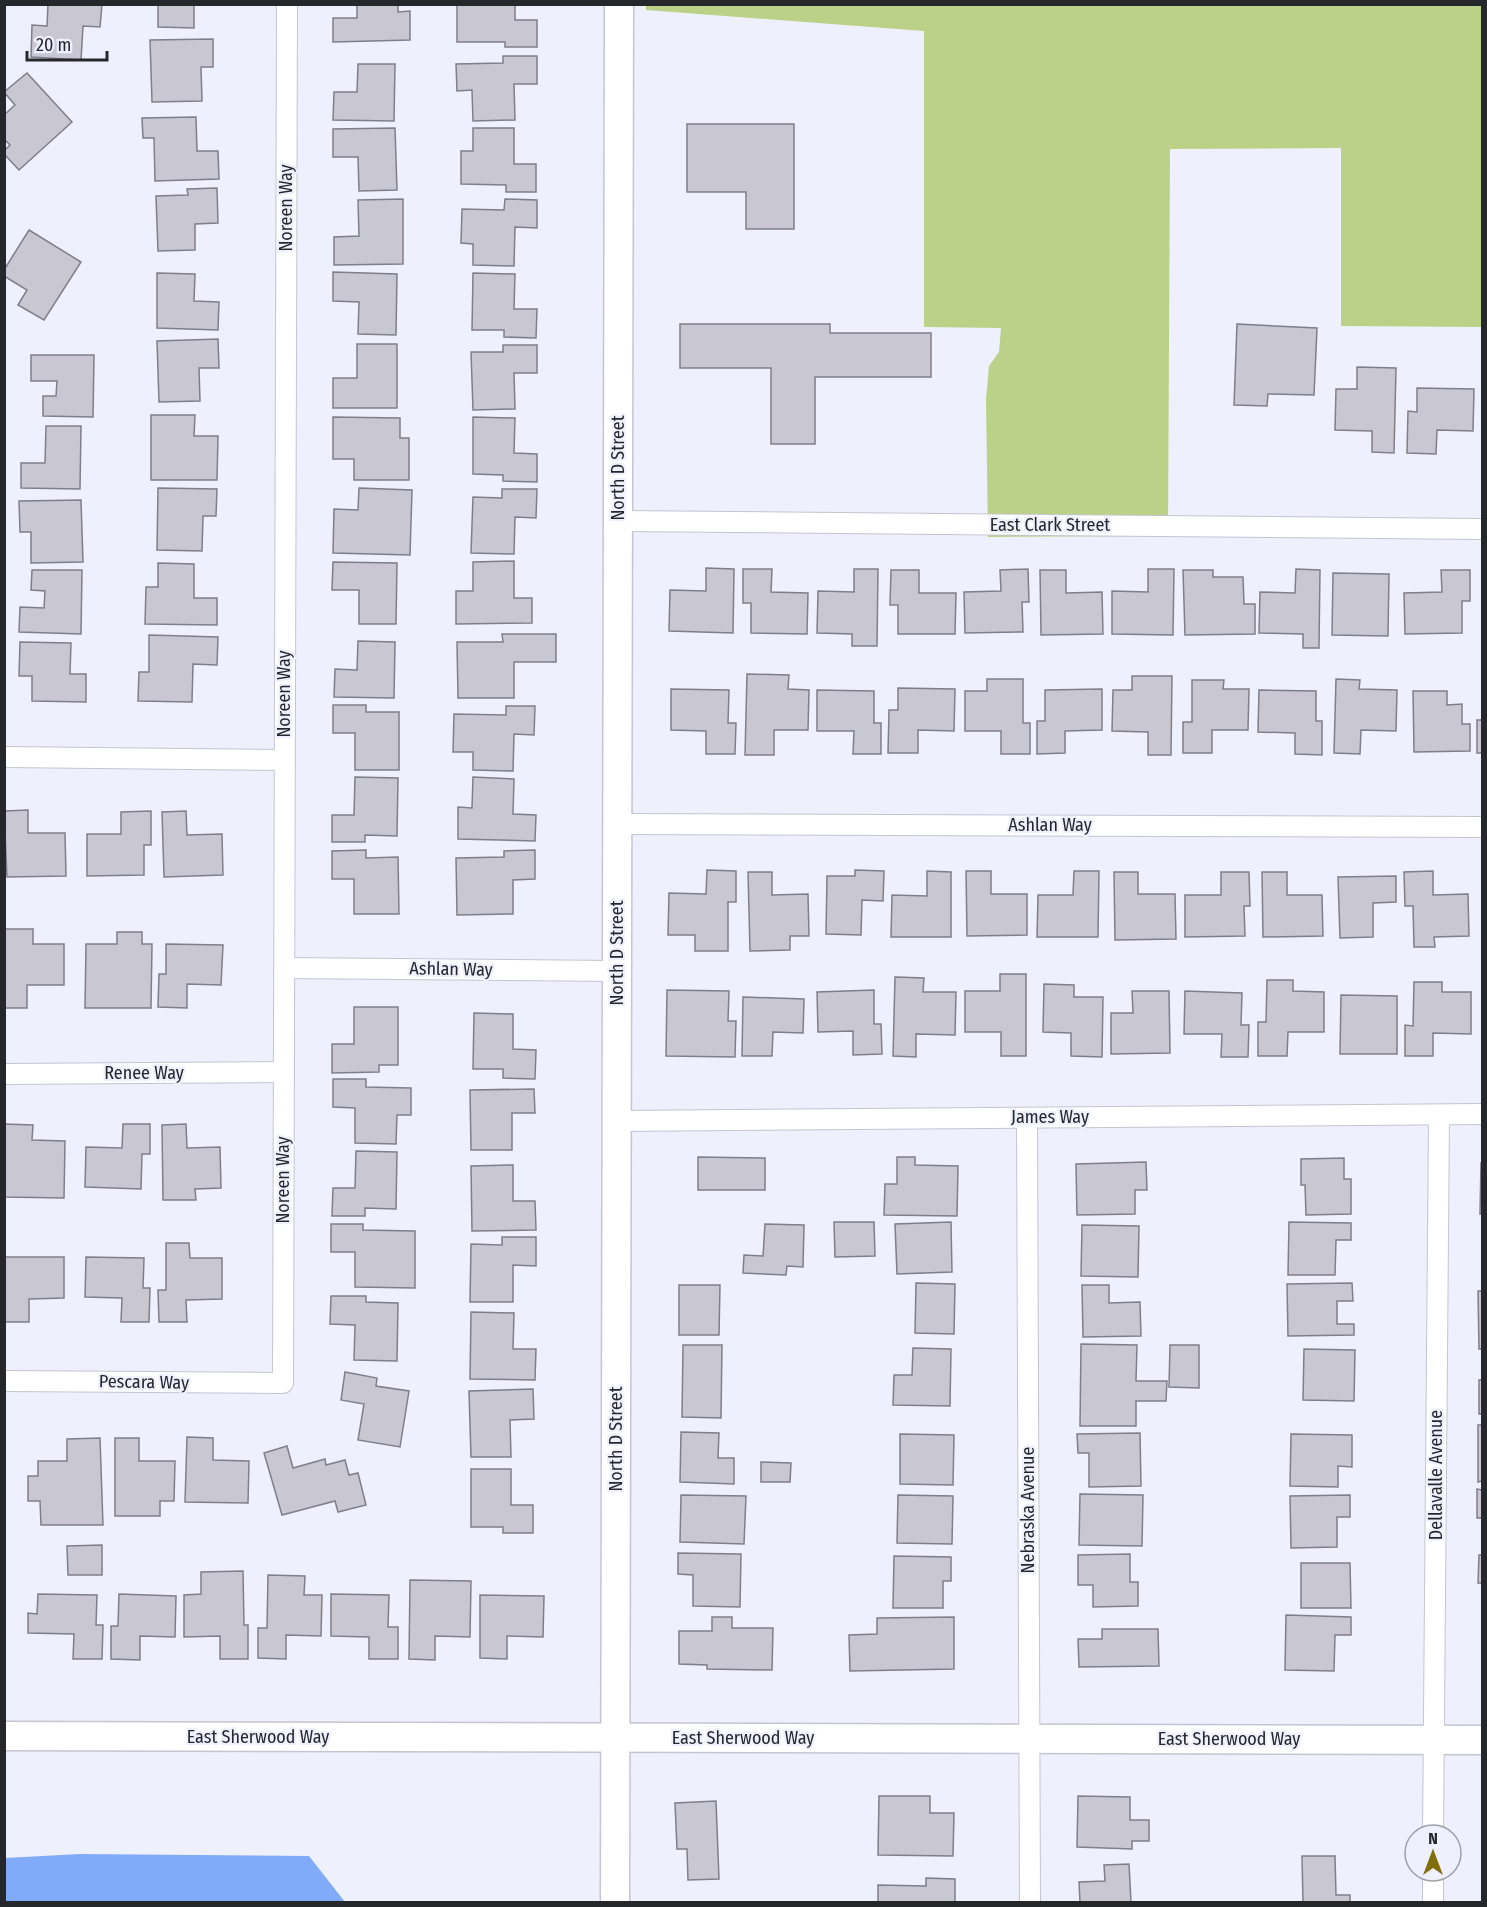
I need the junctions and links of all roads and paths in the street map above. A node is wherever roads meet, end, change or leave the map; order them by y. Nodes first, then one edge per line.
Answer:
1 (287, 4) edge
2 (619, 4) edge
3 (618, 521) junction
4 (1482, 529) edge
5 (4, 758) edge
6 (284, 760) junction
7 (617, 824) junction
8 (1482, 827) edge
9 (284, 968) junction
10 (617, 971) junction
11 (284, 1072) junction
12 (4, 1074) edge
13 (1438, 1114) junction
14 (1482, 1114) edge
15 (1027, 1118) junction
16 (617, 1121) junction
17 (4, 1381) edge
18 (283, 1383) joint
19 (4, 1736) edge
20 (616, 1738) junction
21 (1029, 1739) junction
22 (1434, 1740) junction
23 (1482, 1740) edge
24 (1433, 1823) edge
25 (1433, 1883) edge
26 (615, 1902) edge
27 (1030, 1902) edge
28 (1433, 1902) edge

1 - 6 street, Noreen Way
2 - 3 street, North D Street
3 - 4 street, East Clark Street
3 - 7 street, North D Street
5 - 6 street
6 - 9 street, Noreen Way
7 - 8 street, Ashlan Way
7 - 10 street, North D Street
9 - 10 street, Ashlan Way
9 - 11 street, Noreen Way
10 - 16 street, North D Street
11 - 12 street, Renee Way
11 - 18 street, Noreen Way
13 - 14 street, James Way
13 - 15 street, James Way
13 - 22 street, Dellavalle Avenue
15 - 16 street, James Way
15 - 21 street, Nebraska Avenue
16 - 20 street, North D Street
17 - 18 street, Pescara Way
19 - 20 street, East Sherwood Way
20 - 21 street, East Sherwood Way
20 - 26 street, North D Street
21 - 22 street, East Sherwood Way
21 - 27 street, Nebraska Avenue
22 - 23 street, East Sherwood Way
22 - 24 street, Dellavalle Avenue
25 - 28 street

